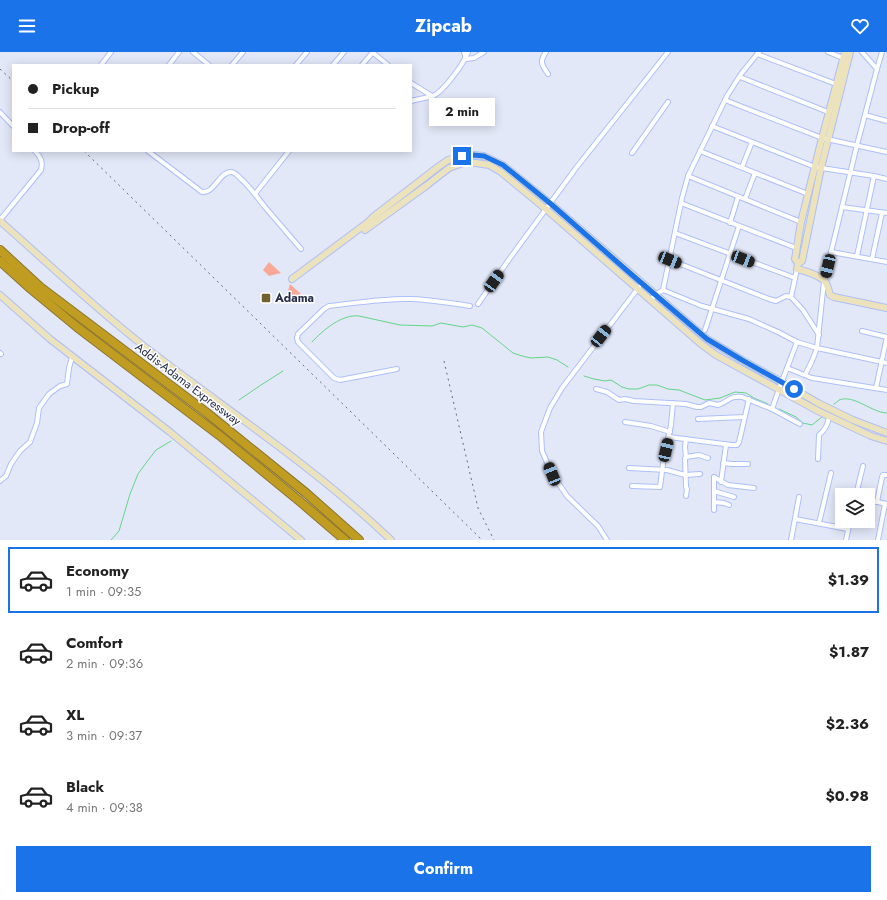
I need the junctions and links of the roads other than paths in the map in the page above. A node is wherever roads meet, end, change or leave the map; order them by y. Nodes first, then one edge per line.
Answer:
1 (178, 52) edge
2 (243, 52) edge
3 (307, 52) edge
4 (344, 52) edge
5 (372, 52) edge
6 (464, 52) edge
7 (468, 52) edge
8 (484, 52) edge
9 (546, 52) edge
10 (668, 52) edge
11 (828, 52) edge
12 (850, 52) edge
13 (862, 52) edge
14 (882, 52) edge
15 (109, 53) edge
16 (195, 53) edge
17 (758, 53) edge
18 (844, 55) edge
19 (466, 59) junction
20 (102, 64) edge
21 (170, 64) edge
22 (208, 64) edge
23 (233, 64) edge
24 (297, 64) edge
25 (334, 64) edge
26 (363, 64) edge
27 (387, 64) edge
28 (877, 69) junction
29 (548, 74) dead end
30 (740, 77) junction
31 (412, 84) edge
32 (836, 84) junction
33 (432, 96) junction
34 (725, 100) junction
35 (412, 101) edge
36 (668, 102) dead end
37 (0, 112) edge
38 (828, 112) junction
39 (865, 115) junction
40 (887, 121) edge
41 (12, 125) edge
42 (712, 126) junction
43 (822, 138) junction
44 (828, 139) junction
45 (752, 142) junction
46 (857, 145) junction
47 (700, 151) junction
48 (36, 152) edge
49 (149, 152) edge
50 (289, 152) edge
51 (887, 152) edge
52 (632, 153) dead end
53 (818, 167) junction
54 (742, 168) junction
55 (851, 172) junction
56 (755, 173) junction
57 (688, 176) junction
58 (874, 176) junction
59 (887, 179) edge
60 (255, 194) junction
61 (808, 194) junction
62 (738, 197) junction
63 (745, 199) junction
64 (681, 203) junction
65 (551, 204) junction
66 (842, 207) junction
67 (547, 210) junction
68 (867, 211) junction
69 (882, 213) junction
70 (887, 213) edge
71 (0, 220) edge
72 (801, 222) junction
73 (730, 223) junction
74 (739, 226) junction
75 (675, 233) junction
76 (796, 248) junction
77 (301, 249) dead end
78 (0, 250) edge
79 (832, 252) junction
80 (730, 254) junction
81 (857, 256) junction
82 (872, 259) junction
83 (670, 260) junction
84 (0, 261) edge
85 (887, 262) edge
86 (797, 266) junction
87 (795, 278) junction
88 (722, 280) junction
89 (824, 281) junction
90 (640, 286) junction
91 (663, 290) junction
92 (655, 294) junction
93 (0, 295) edge
94 (791, 297) junction
95 (651, 300) junction
96 (478, 304) dead end
97 (470, 306) dead end
98 (887, 308) edge
99 (712, 309) junction
100 (705, 330) dead end
101 (862, 331) dead end
102 (819, 335) junction
103 (887, 337) edge
104 (797, 342) junction
105 (817, 348) junction
106 (72, 356) junction
107 (885, 362) edge
108 (787, 368) junction
109 (397, 369) dead end
110 (805, 374) junction
111 (782, 382) junction
112 (876, 388) junction
113 (596, 389) dead end
114 (779, 389) junction
115 (887, 390) edge
116 (748, 399) junction
117 (673, 403) junction
118 (772, 409) junction
119 (744, 417) junction
120 (829, 417) junction
121 (698, 419) dead end
122 (625, 422) dead end
123 (800, 424) dead end
124 (887, 433) edge
125 (669, 434) junction
126 (686, 439) junction
127 (887, 440) edge
128 (726, 444) junction
129 (686, 457) junction
130 (708, 458) dead end
131 (818, 458) dead end
132 (723, 463) junction
133 (748, 464) dead end
134 (863, 466) dead end
135 (629, 468) dead end
136 (662, 470) junction
137 (831, 473) dead end
138 (700, 474) dead end
139 (685, 475) junction
140 (887, 475) edge
141 (0, 481) edge
142 (721, 482) junction
143 (632, 486) dead end
144 (754, 488) dead end
145 (858, 488) edge
146 (714, 491) junction
147 (686, 496) dead end
148 (734, 497) dead end
149 (799, 497) dead end
150 (714, 502) junction
151 (876, 502) joint
152 (886, 504) edge
153 (729, 505) dead end
154 (714, 510) dead end
155 (795, 519) junction
156 (819, 523) junction
157 (848, 529) joint
158 (302, 540) edge
159 (345, 540) edge
160 (359, 540) edge
161 (391, 540) edge
162 (607, 540) edge
163 (791, 540) edge
164 (846, 540) edge
165 (878, 540) edge

1 - 21 street
2 - 23 street
3 - 24 street
4 - 25 street
5 - 26 street
5 - 27 street
6 - 19 street
7 - 19 street
8 - 19 street
9 - 29 street
10 - 65 street
11 - 18 street
12 - 44 main road
13 - 28 street
14 - 28 street
15 - 20 street
16 - 22 street
17 - 30 street
17 - 32 street
18 - 32 main road
19 - 33 street
28 - 39 street
30 - 34 street
30 - 38 street
31 - 33 street
32 - 38 main road
33 - 35 street
34 - 42 street
34 - 43 street
36 - 52 street
37 - 41 street
38 - 43 main road
39 - 40 street
39 - 46 street
42 - 45 street
42 - 47 street
43 - 44 street
43 - 53 main road
44 - 46 street
44 - 53 main road
45 - 53 street
45 - 54 street
46 - 51 street
46 - 55 street
47 - 54 street
47 - 57 street
48 - 71 street
49 - 60 street
50 - 60 street
53 - 55 street
53 - 61 main road
53 - 86 main road
54 - 56 street
55 - 58 street
55 - 66 street
56 - 61 street
56 - 63 street
57 - 62 street
57 - 64 street
58 - 59 street
58 - 68 street
60 - 77 street
61 - 72 main road
62 - 63 street
62 - 73 street
63 - 72 street
64 - 73 street
64 - 75 street
65 - 67 street
65 - 67 main road
65 - 90 main road
66 - 68 street
66 - 79 street
67 - 90 main road
67 - 96 street
68 - 69 street
68 - 81 street
69 - 70 street
69 - 82 street
71 - 161 main road
72 - 76 main road
73 - 74 street
74 - 76 street
74 - 80 street
75 - 80 street
75 - 83 street
76 - 86 main road
78 - 160 highway, Addis-Adama Expressway
79 - 81 street
79 - 89 street
80 - 87 street
80 - 88 street
81 - 82 street
82 - 85 street
83 - 88 street
83 - 91 street
84 - 159 highway, Addis-Adama Expressway
86 - 87 street
86 - 89 main road
87 - 94 street
88 - 94 street
88 - 99 street
89 - 98 main road
89 - 102 street
90 - 92 main road
90 - 95 main road
90 - 162 street
91 - 92 street
91 - 99 street
92 - 95 street
92 - 111 main road
93 - 106 main road
94 - 102 street
95 - 114 main road
97 - 109 street
99 - 100 street
99 - 104 street
101 - 103 street
102 - 105 street
103 - 107 street
104 - 105 street
104 - 108 street
105 - 107 street
105 - 110 street
106 - 141 street
106 - 158 main road
107 - 112 street
108 - 110 street
108 - 111 street
110 - 112 street
111 - 114 street
111 - 124 main road
112 - 115 street
113 - 117 street
114 - 118 street
114 - 120 main road
116 - 117 street
116 - 118 street
116 - 119 street
117 - 125 street
118 - 123 street
119 - 121 street
119 - 128 street
120 - 127 main road
120 - 131 street
122 - 125 street
125 - 126 street
125 - 136 street
126 - 128 street
126 - 129 street
128 - 132 street
129 - 130 street
129 - 139 street
132 - 133 street
132 - 142 street
134 - 145 street
135 - 136 street
136 - 139 street
136 - 143 street
137 - 156 street
138 - 139 street
139 - 147 street
140 - 151 street
142 - 144 street
142 - 146 street
146 - 148 street
146 - 150 street
149 - 155 street
150 - 153 street
150 - 154 street
151 - 152 street
152 - 165 street
155 - 156 street
155 - 163 street
156 - 157 street
157 - 164 street

